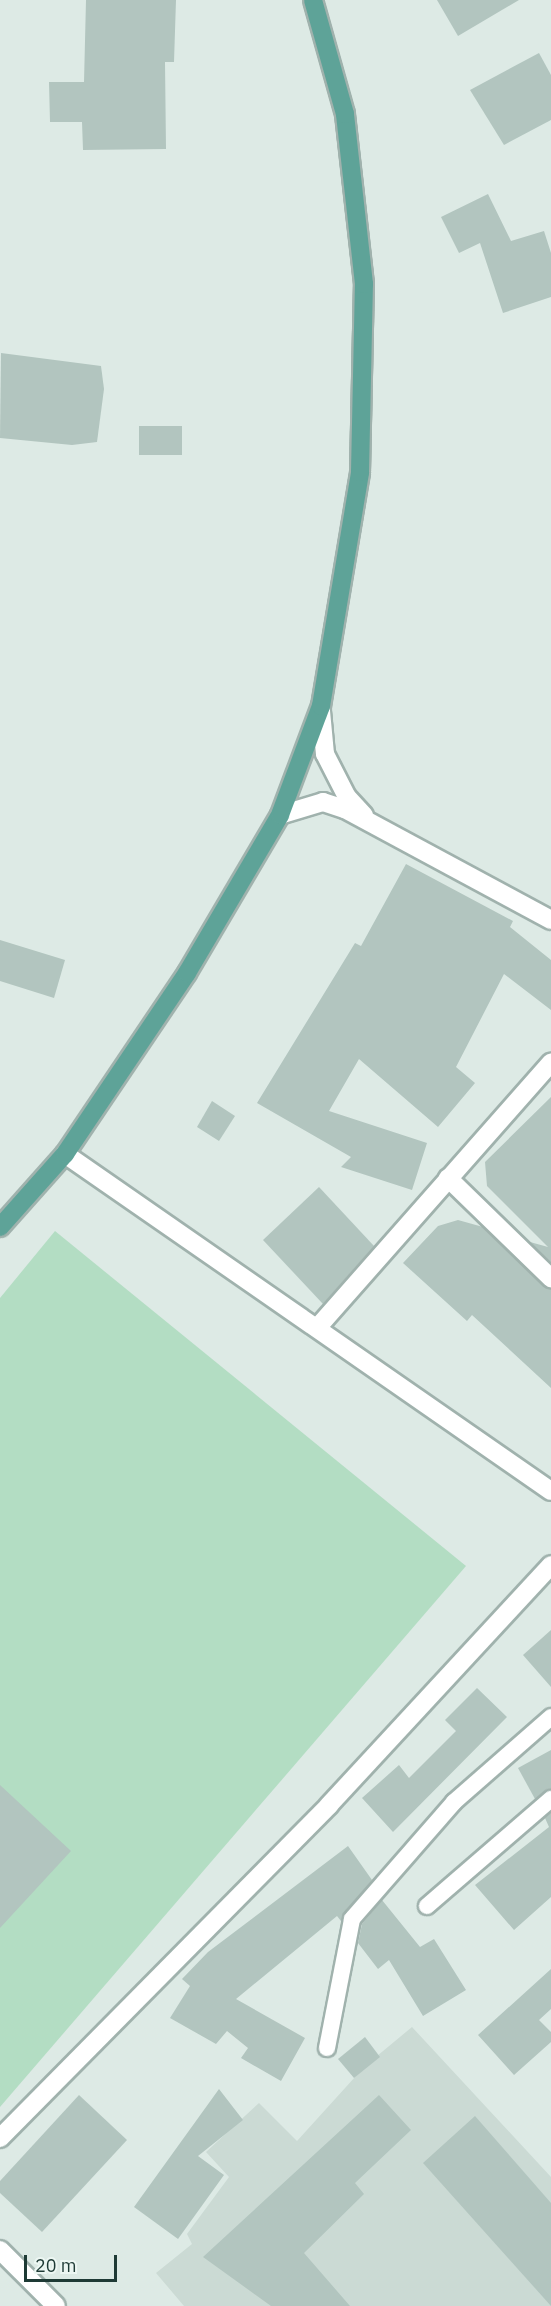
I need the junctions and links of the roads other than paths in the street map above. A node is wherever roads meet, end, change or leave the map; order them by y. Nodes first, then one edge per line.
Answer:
1 (313, 0) edge
2 (321, 706) junction
3 (280, 815) junction
4 (371, 822) junction
5 (551, 920) edge
6 (551, 1064) edge
7 (65, 1154) junction
8 (447, 1178) junction
9 (0, 1227) edge
10 (551, 1278) edge
11 (317, 1328) junction
12 (551, 1491) edge
13 (551, 1565) edge
14 (551, 1717) edge
15 (551, 1799) edge
16 (426, 1906) dead end
17 (327, 2048) dead end
18 (0, 2138) edge
19 (0, 2250) edge
20 (56, 2306) edge

1 - 2 main road
2 - 3 main road
2 - 4 street
3 - 4 street
3 - 7 main road
4 - 5 street
6 - 8 street
7 - 9 main road
7 - 11 street
8 - 10 street
8 - 11 street
11 - 12 street
13 - 18 street
14 - 17 lane
15 - 16 lane
19 - 20 street

